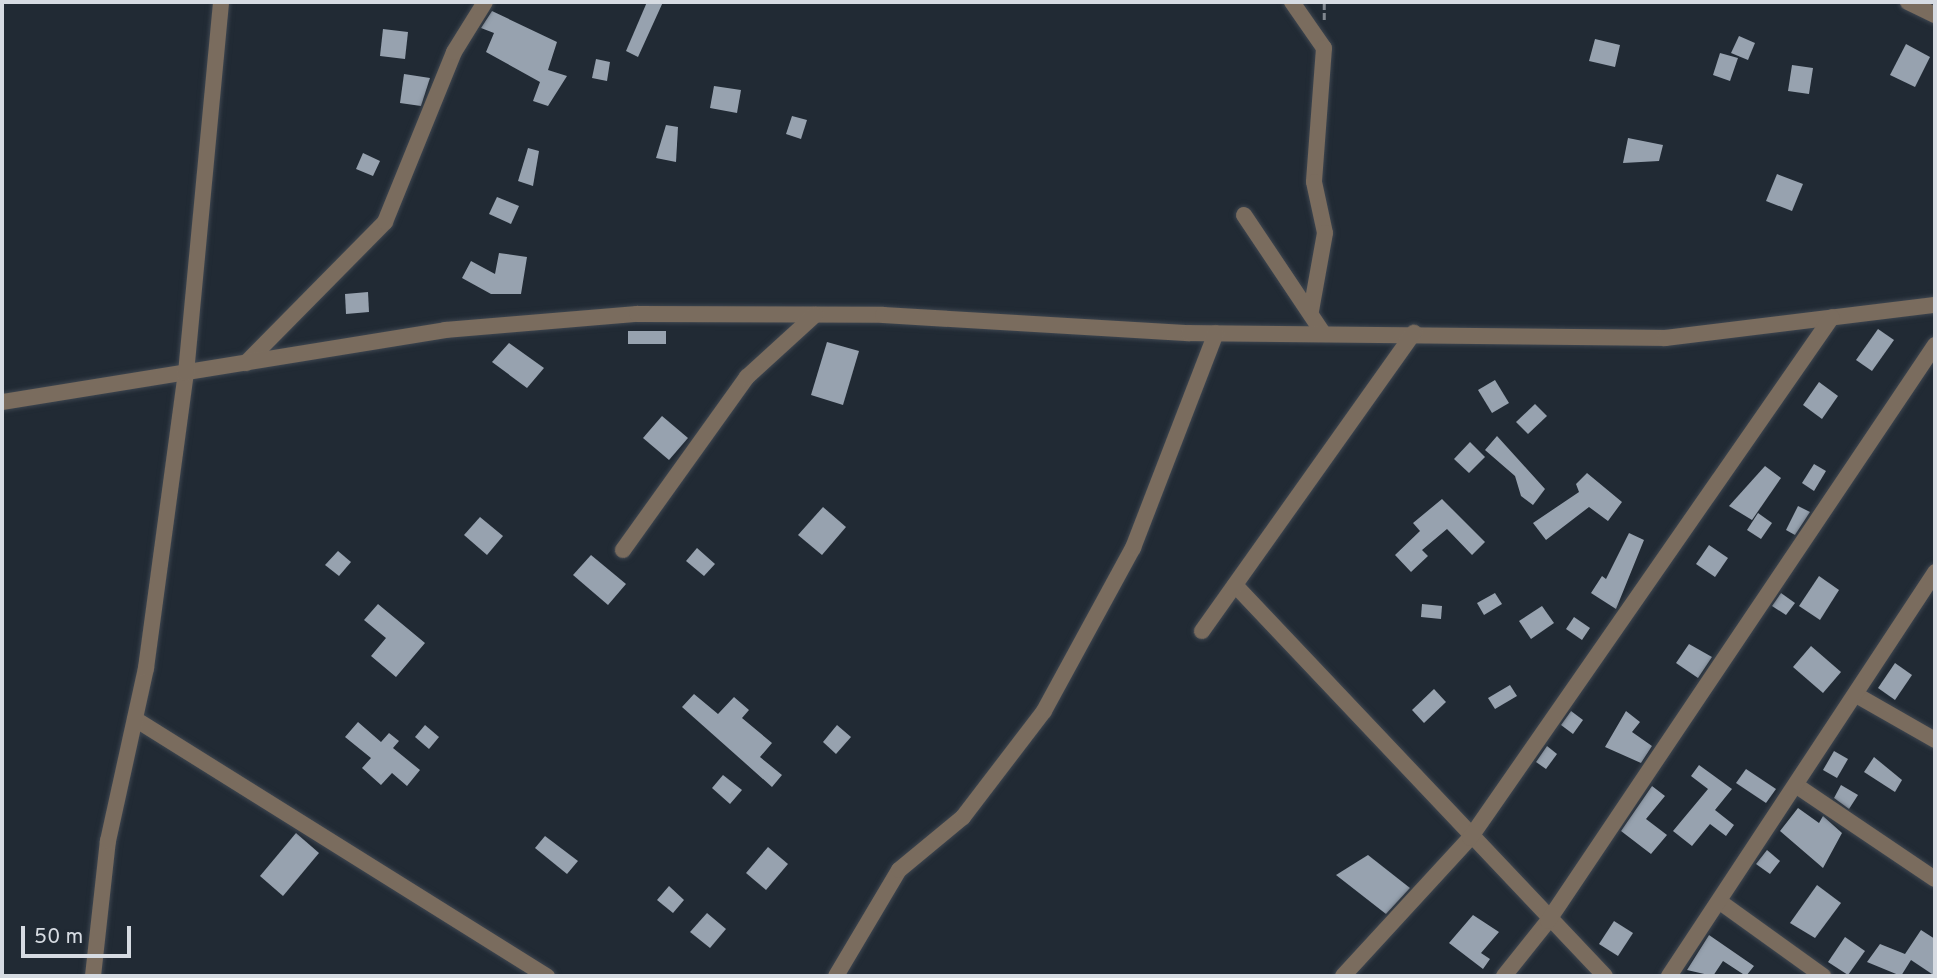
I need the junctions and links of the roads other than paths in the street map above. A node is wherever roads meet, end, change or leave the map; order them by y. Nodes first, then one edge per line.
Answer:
1 (221, 2) edge
2 (485, 2) edge
3 (1292, 2) edge
4 (1908, 2) edge
5 (1935, 15) edge
6 (1244, 215) dead end
7 (1935, 305) edge
8 (1311, 310) junction
9 (815, 315) junction
10 (1832, 317) junction
11 (1216, 333) junction
12 (1323, 333) junction
13 (1414, 333) junction
14 (1935, 345) edge
15 (246, 363) junction
16 (186, 373) junction
17 (2, 402) edge
18 (623, 550) dead end
19 (1935, 572) edge
20 (1235, 585) junction
21 (1202, 631) dead end
22 (1858, 696) junction
23 (135, 719) junction
24 (1935, 740) edge
25 (1797, 786) junction
26 (1471, 838) junction
27 (1935, 879) edge
28 (1720, 902) junction
29 (1548, 921) junction
30 (93, 976) edge
31 (547, 976) edge
32 (836, 976) edge
33 (1343, 976) edge
34 (1504, 976) edge
35 (1605, 976) edge
36 (1669, 976) edge
37 (1823, 976) edge

1 - 16 street
2 - 15 street
3 - 8 street
4 - 5 street
6 - 8 street
7 - 10 street
8 - 12 street
9 - 11 street
9 - 15 street
9 - 18 street
10 - 13 street
10 - 26 street
11 - 12 street
11 - 32 street
12 - 13 street
13 - 20 street
14 - 29 street
15 - 16 street
16 - 17 street
16 - 23 street
19 - 22 street
20 - 21 street
20 - 26 street
22 - 24 street
22 - 25 street
23 - 30 street
23 - 31 street
25 - 27 street
25 - 28 street
26 - 29 street
26 - 33 street
28 - 36 street
28 - 37 street
29 - 34 street
29 - 35 street

